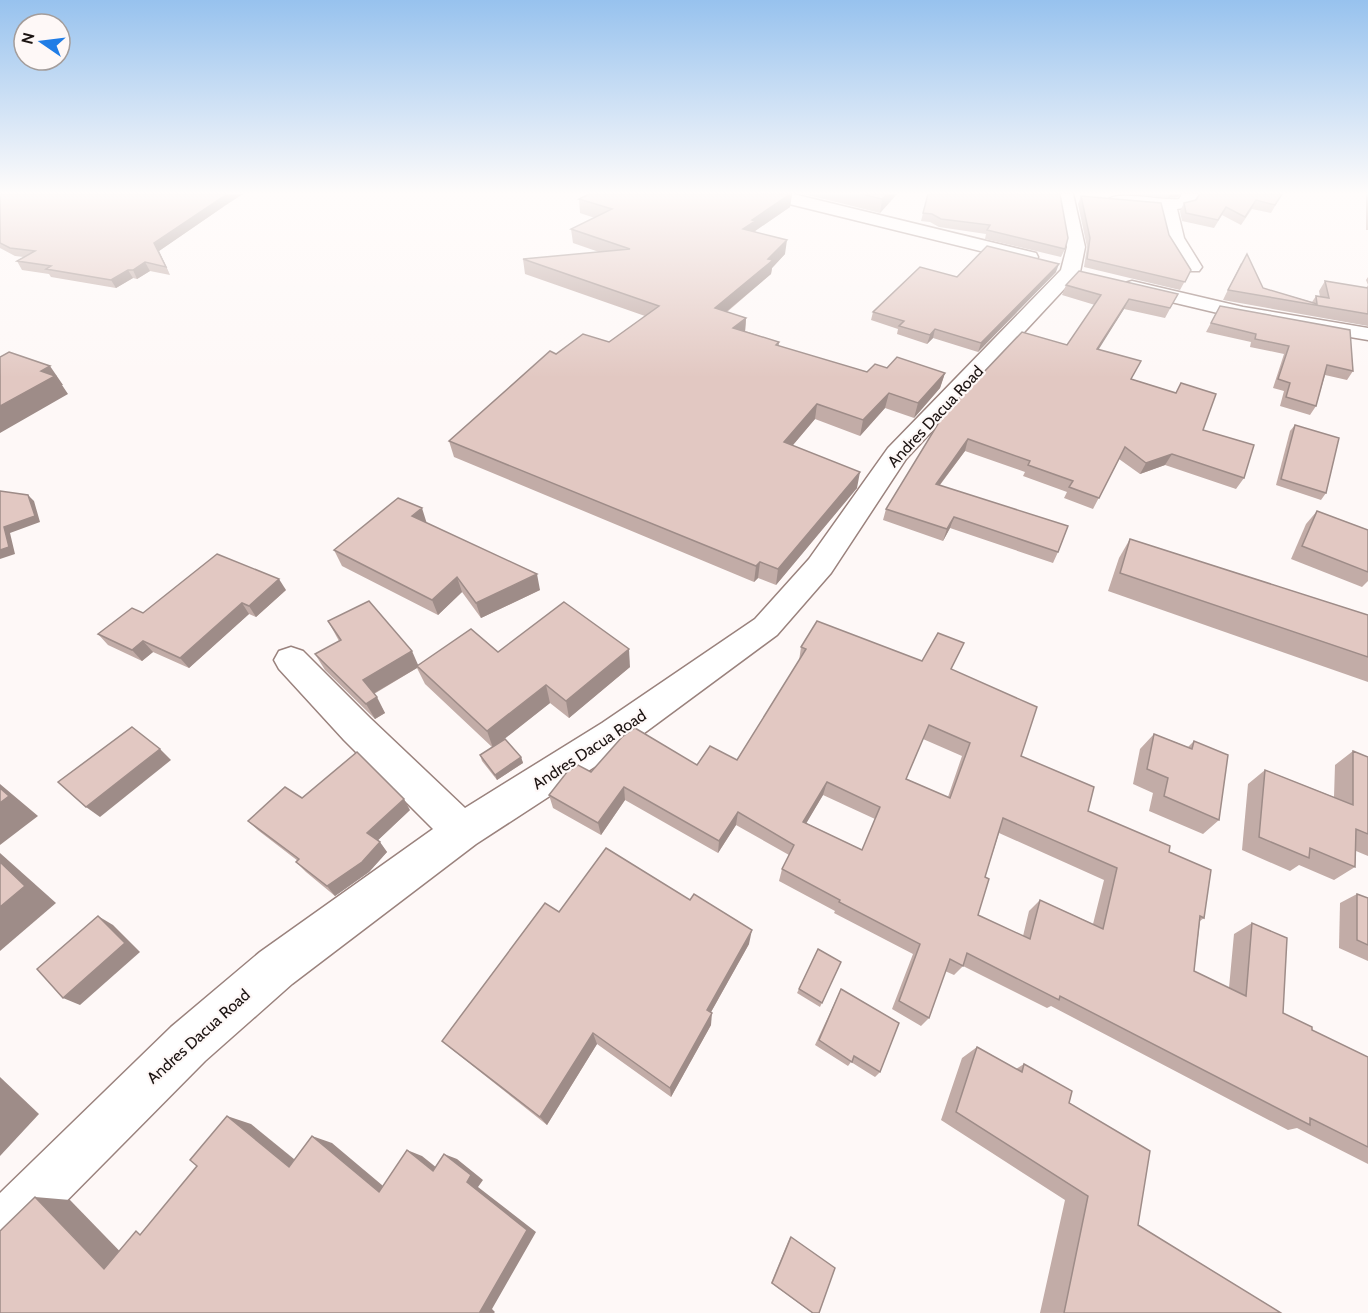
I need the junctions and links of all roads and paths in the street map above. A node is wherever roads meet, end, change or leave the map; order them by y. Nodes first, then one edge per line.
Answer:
1 (1010, 255) edge
2 (1077, 255) edge
3 (1181, 255) edge
4 (1192, 267) edge
5 (1079, 273) junction
6 (1116, 283) edge
7 (1368, 334) edge
8 (291, 660) dead end
9 (462, 831) junction
10 (0, 1230) edge

1 - 5 street
2 - 5 street
3 - 4 street
5 - 9 street, Andres Dacua Road
6 - 7 street
8 - 9 street
9 - 10 street, Andres Dacua Road

